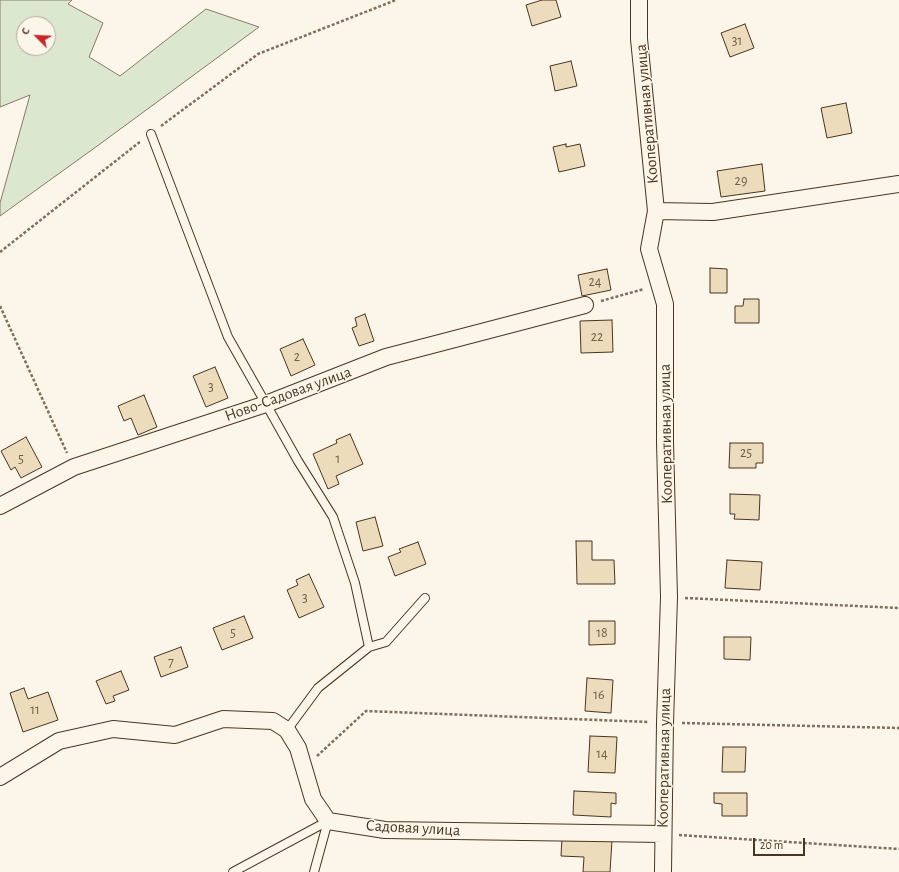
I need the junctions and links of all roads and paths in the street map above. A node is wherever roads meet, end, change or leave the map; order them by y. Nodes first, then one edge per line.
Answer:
1 (396, 0) edge
2 (639, 0) edge
3 (151, 134) junction
4 (899, 184) edge
5 (656, 211) junction
6 (0, 252) edge
7 (660, 285) junction
8 (585, 305) joint
9 (0, 306) edge
10 (266, 404) junction
11 (74, 467) junction
12 (0, 506) edge
13 (669, 597) junction
14 (425, 598) dead end
15 (899, 608) edge
16 (369, 647) junction
17 (665, 723) junction
18 (899, 728) edge
19 (287, 730) junction
20 (304, 768) junction
21 (0, 777) edge
22 (328, 821) junction
23 (662, 834) junction
24 (899, 849) edge
25 (233, 872) edge
26 (314, 872) edge
27 (663, 872) edge

1 - 3 path
2 - 5 street, Кооперативная улица
3 - 6 path
3 - 10 lane
4 - 5 street
5 - 7 street, Кооперативная улица
7 - 8 path
7 - 13 street, Кооперативная улица
8 - 10 street, Ново-Садовая улица
9 - 11 path
10 - 11 street, Ново-Садовая улица
10 - 16 lane
11 - 12 street, Ново-Садовая улица
13 - 15 path
13 - 17 street, Кооперативная улица
14 - 16 lane
16 - 19 lane
17 - 18 path
17 - 20 path
17 - 23 street, Кооперативная улица
19 - 20 street
19 - 21 street
20 - 22 street
22 - 23 street, Садовая улица
22 - 25 lane
22 - 26 lane
23 - 24 path
23 - 27 street, Кооперативная улица

